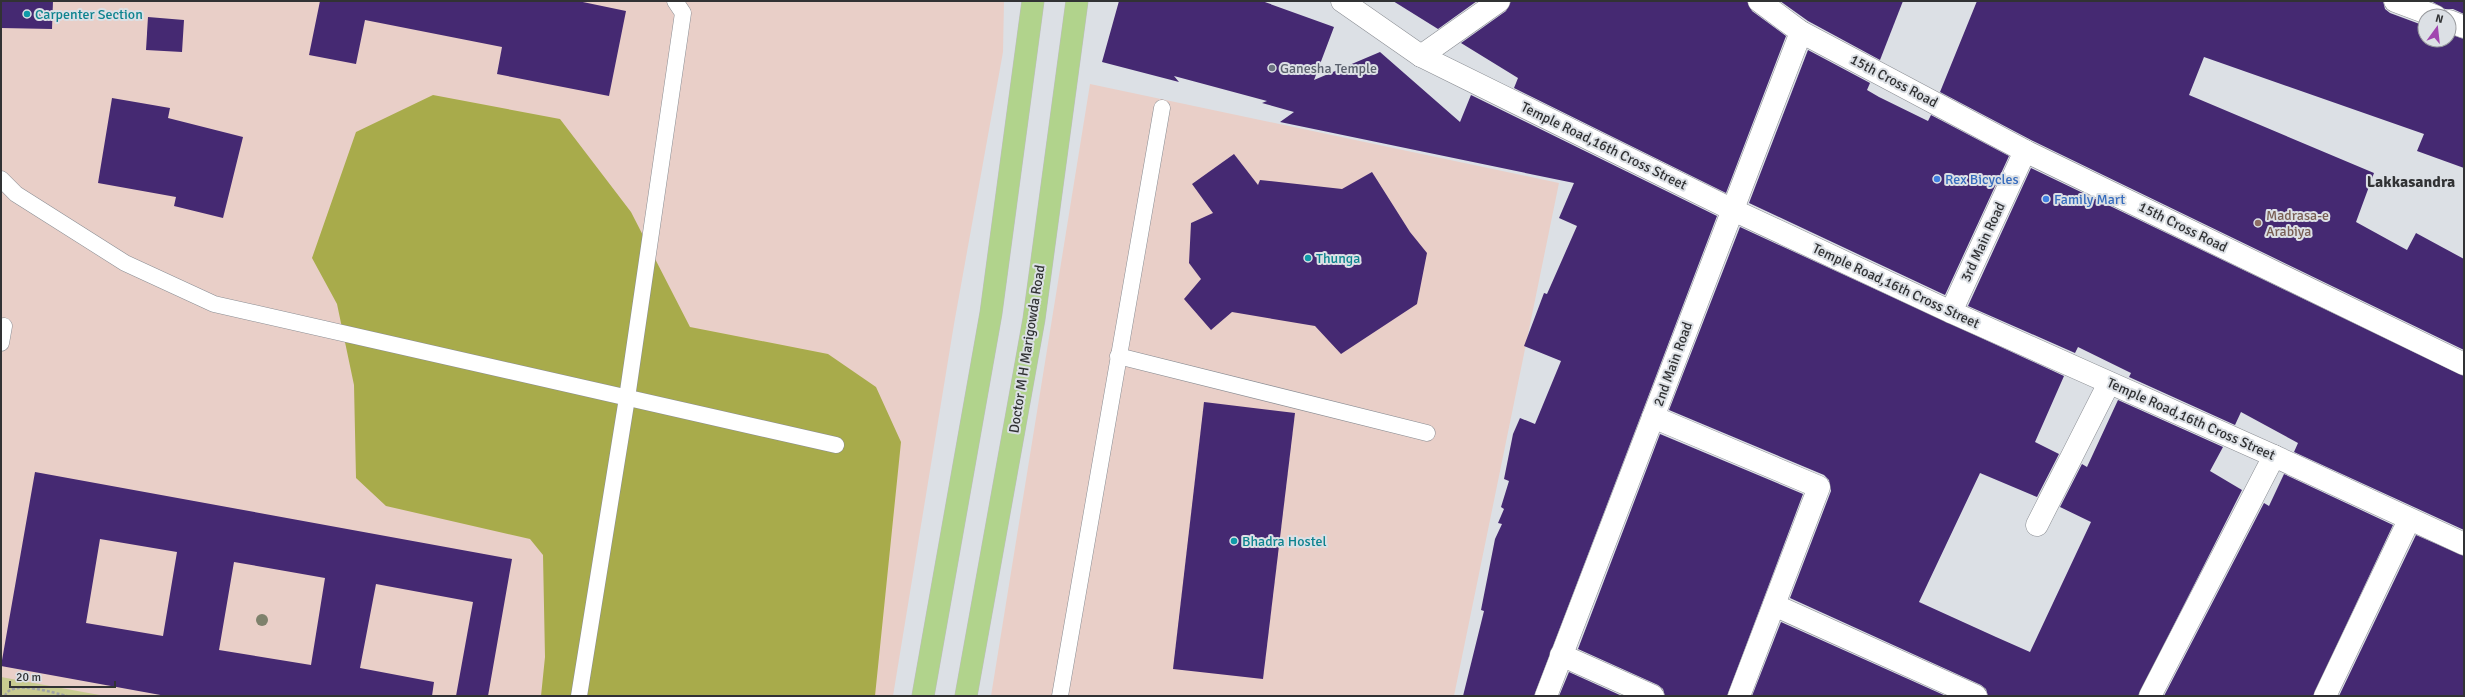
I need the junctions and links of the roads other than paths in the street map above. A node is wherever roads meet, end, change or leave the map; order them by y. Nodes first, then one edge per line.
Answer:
1 (675, 1) edge
2 (1033, 1) edge
3 (1077, 1) edge
4 (1342, 1) edge
5 (1500, 1) edge
6 (1759, 1) edge
7 (2395, 1) edge
8 (2417, 9) edge
9 (1801, 32) junction
10 (1421, 56) junction
11 (1162, 108) dead end
12 (2025, 151) junction
13 (1, 180) edge
14 (1731, 209) junction
15 (1951, 312) junction
16 (4, 326) dead end
17 (1, 343) edge
18 (1118, 356) junction
19 (2464, 364) edge
20 (2110, 383) junction
21 (627, 398) junction
22 (1653, 417) junction
23 (1427, 433) dead end
24 (836, 445) dead end
25 (2274, 456) junction
26 (2409, 520) junction
27 (2037, 525) dead end
28 (2464, 544) edge
29 (1774, 605) junction
30 (1561, 655) junction
31 (579, 696) edge
32 (923, 696) edge
33 (966, 696) edge
34 (1060, 696) edge
35 (1546, 696) edge
36 (1653, 696) edge
37 (1739, 696) edge
38 (1976, 696) edge
39 (2150, 696) edge
40 (2325, 696) edge

1 - 21 lane
2 - 32 main road
3 - 33 main road, Doctor M H Marigowda Road
4 - 10 street, Temple Road,16th Cross Street
5 - 10 street
6 - 9 street, 15th Cross Road
7 - 8 street
9 - 12 street, 15th Cross Road
9 - 14 street, 2nd Main Road
10 - 14 street, Temple Road,16th Cross Street
11 - 18 lane
12 - 15 street, 3rd Main Road
12 - 19 street, 15th Cross Road
13 - 21 lane
14 - 15 street, Temple Road,16th Cross Street
14 - 22 street, 2nd Main Road
15 - 20 street, Temple Road,16th Cross Street
16 - 17 lane
18 - 23 lane
18 - 34 lane
20 - 25 street, Temple Road,16th Cross Street
20 - 27 street
21 - 24 lane
21 - 31 lane
22 - 29 street
22 - 30 street, 2nd Main Road
25 - 26 street, Temple Road,16th Cross Street
25 - 39 street
26 - 28 street, Temple Road,16th Cross Street
26 - 40 street
29 - 37 street
29 - 38 street
30 - 35 street, 2nd Main Road
30 - 36 street

